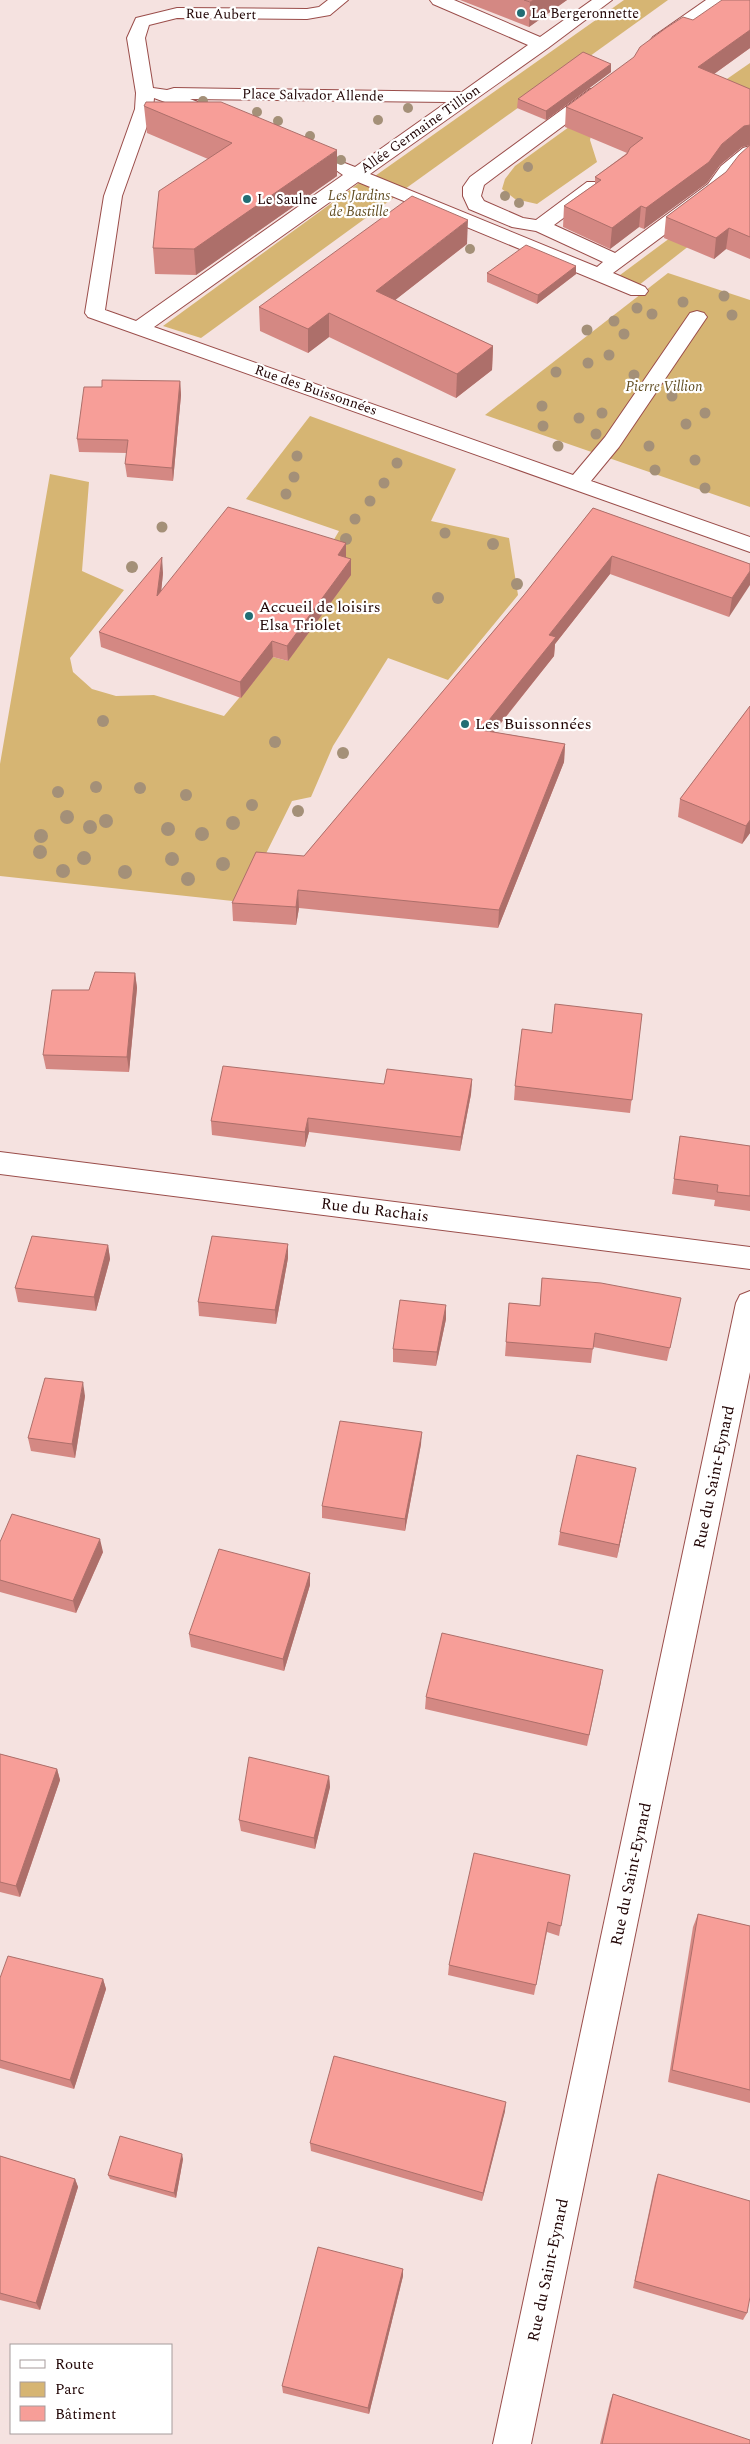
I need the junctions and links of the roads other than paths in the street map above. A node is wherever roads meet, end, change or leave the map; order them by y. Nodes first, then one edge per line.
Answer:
1 (339, 0) edge
2 (439, 0) edge
3 (603, 0) edge
4 (717, 0) edge
5 (542, 44) junction
6 (645, 51) edge
7 (610, 83) edge
8 (153, 93) junction
9 (467, 96) junction
10 (237, 125) edge
11 (750, 152) edge
12 (328, 162) edge
13 (355, 174) junction
14 (609, 175) edge
15 (540, 226) junction
16 (617, 261) junction
17 (598, 275) junction
18 (638, 291) dead end
19 (697, 317) dead end
20 (139, 328) junction
21 (578, 484) junction
22 (750, 545) edge
23 (4, 1164) edge
24 (750, 1258) edge
25 (750, 1303) edge
26 (512, 2444) edge

1 - 8 street, Rue Aubert
2 - 5 street
3 - 5 street, Allée Germaine Tillion
4 - 6 street
5 - 9 street, Allée Germaine Tillion
7 - 15 street
8 - 9 street, Place Salvador Allende
8 - 10 street, Place Salvador Allende
8 - 20 street, Rue des Buissonnées
9 - 13 street, Allée Germaine Tillion
11 - 16 street
12 - 13 street
13 - 17 street
13 - 20 street, Allée Germaine Tillion
14 - 15 street
15 - 16 street
16 - 17 street
17 - 18 street
19 - 21 street
20 - 21 street, Rue des Buissonnées
21 - 22 street, Rue des Buissonnées
23 - 24 street, Rue du Rachais
25 - 26 street, Rue du Saint-Eynard

